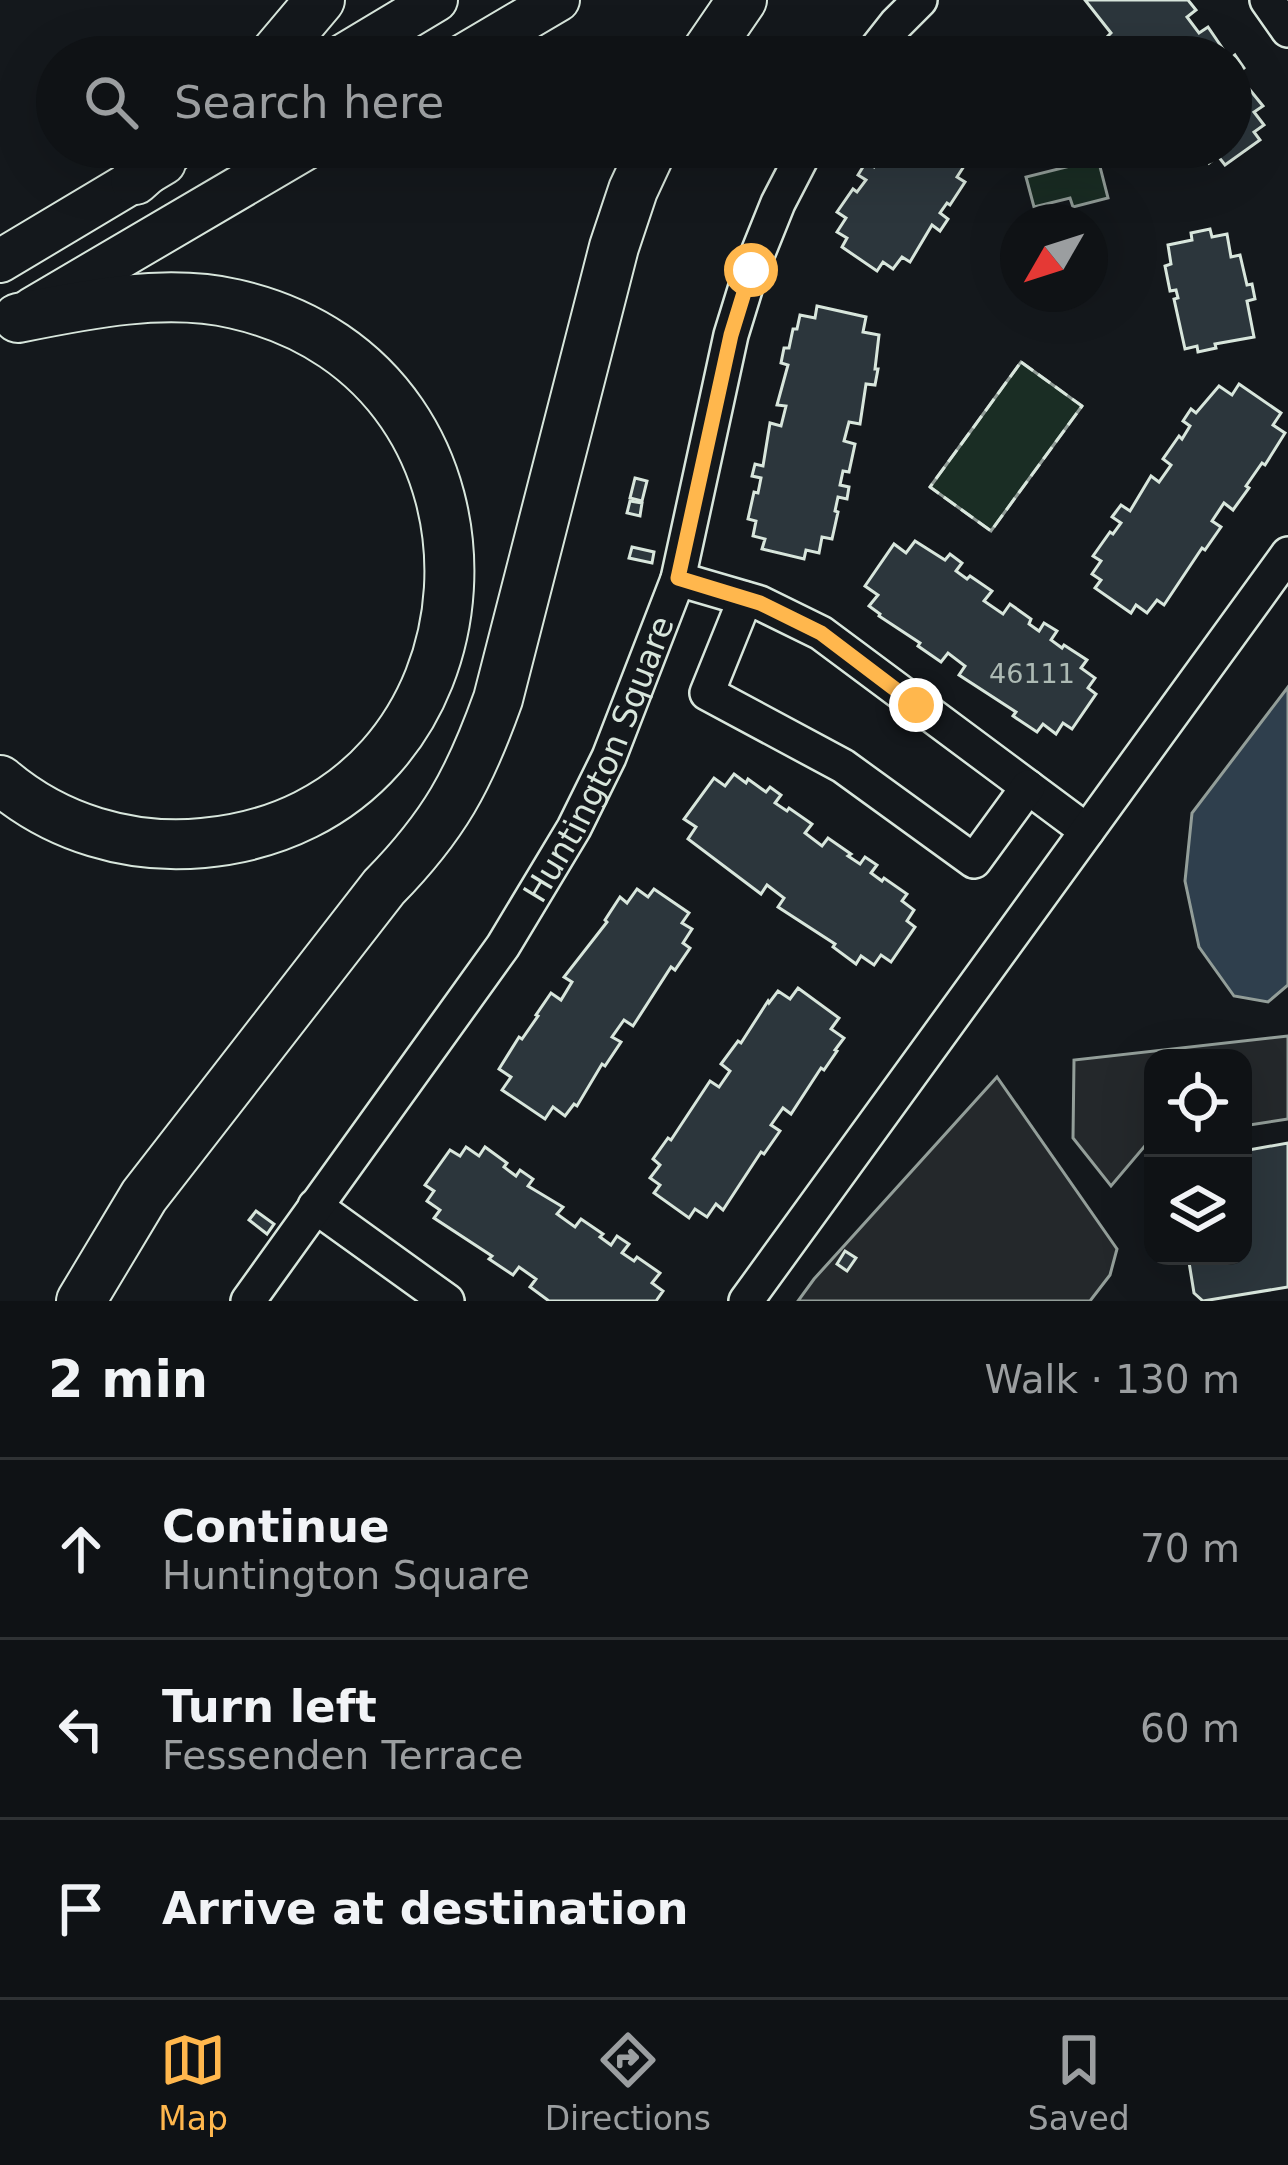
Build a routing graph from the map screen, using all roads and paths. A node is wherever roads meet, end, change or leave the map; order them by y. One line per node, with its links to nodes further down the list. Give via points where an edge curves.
1 (320, 0): 8 (highway)
2 (436, 0): 9 (main road)
3 (558, 0): 10 (main road)
4 (742, 0): 11 (highway)
5 (920, 0): 12 (street)
6 (1267, 0): 7 (street)
7 (1288, 30)
8 (290, 36)
9 (376, 36)
10 (497, 36)
11 (717, 36)
12 (887, 36)
13 (148, 168): 18 (highway)
14 (155, 168): 18 (main road)
15 (272, 168): 20 (main road)
16 (643, 168): 28 (highway, via 614,248 477,759 427,840 144,1196)
17 (796, 168): 22 (street, Huntington Square, via 731,335)
18 (135, 180): 19 (main road)
19 (0, 261)
20 (9, 323): 24 (highway, via 95,304 200,298 262,311 320,338 392,400 425,454 445,514 452,577 433,670 404,726 362,774 281,825 220,842 125,840 65,821)
21 (1288, 554): 26 (street)
22 (678, 578): 23 (street); 27 (street, Huntington Square, via 609,757 564,845 503,946)
23 (745, 599): 25 (street, via 821,633); 25 (street, via 706,694 843,766 974,861)
24 (0, 780)
25 (1028, 787): 26 (street)
26 (1087, 831): 31 (street)
27 (316, 1206): 29 (street, Huntington Square); 30 (street)
28 (81, 1301)
29 (248, 1301)
30 (446, 1301)
31 (746, 1301)

